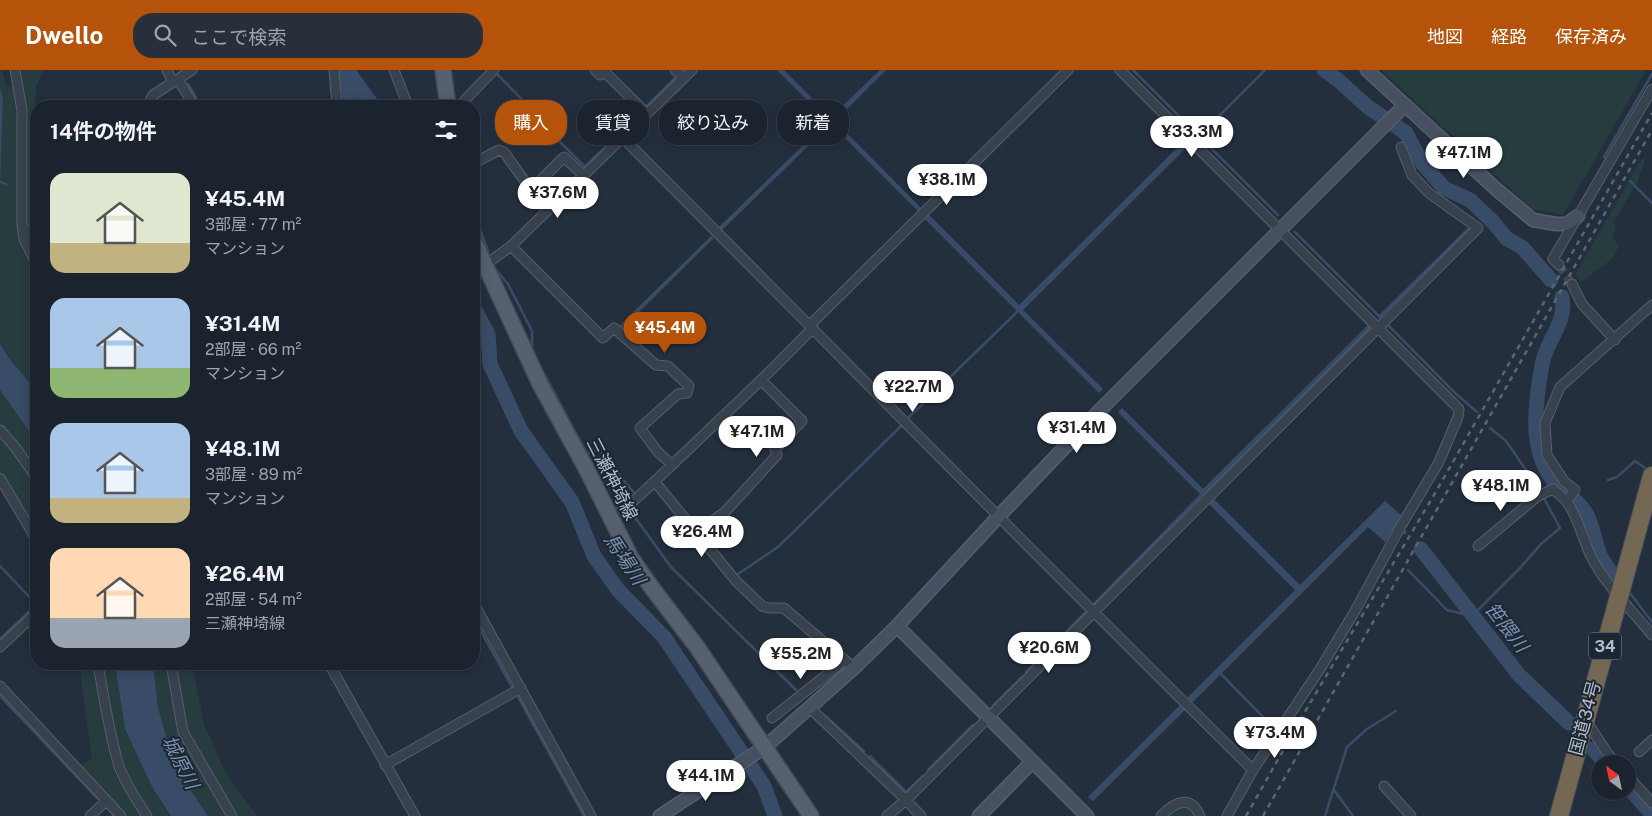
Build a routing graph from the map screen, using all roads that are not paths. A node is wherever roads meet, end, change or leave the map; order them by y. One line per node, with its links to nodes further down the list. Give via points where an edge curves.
1 (15, 70): 32 (street, via 22,110)
2 (166, 70): 15 (street)
3 (192, 70): 15 (street)
4 (334, 70): 19 (street)
5 (394, 70): 20 (street)
6 (443, 70): 21 (main road)
7 (494, 70): 22 (street)
8 (595, 70): 23 (street, via 600,75 604,71)
9 (675, 70): 14 (street)
10 (692, 70): 14 (street)
11 (1068, 70): 43 (street)
12 (1120, 70): 33 (street)
13 (1367, 70): 24 (street)
14 (684, 78): 25 (street)
15 (176, 80): 17 (street); 18 (street)
16 (1652, 89): 31 (street)
17 (150, 100)
18 (190, 100)
19 (336, 100)
20 (406, 100)
21 (447, 100)
22 (465, 100)
23 (633, 100)
24 (1401, 109): 31 (street, via 1534,220 1566,224); 33 (street, via 1378,127)
25 (649, 112)
26 (616, 145): 30 (street)
27 (630, 145): 43 (street)
28 (1400, 147): 42 (street, via 1412,175 1429,193 1478,228)
29 (480, 160): 30 (street, via 499,150 504,152 531,190 564,157)
30 (584, 176): 35 (street)
31 (1578, 216): 37 (street, via 1553,259)
32 (22, 224): 34 (street); 36 (street)
33 (1280, 230): 42 (street); 53 (street)
34 (30, 237)
35 (511, 246): 38 (street); 47 (street, via 603,338 614,328 656,365 668,366 689,386 687,393 678,394 640,428)
36 (30, 251)
37 (1559, 265)
38 (480, 268)
39 (480, 271): 54 (main road, 三瀬神埼線)
40 (1572, 284): 44 (street, via 1582,304)
41 (1652, 305): 44 (street)
42 (1382, 323): 59 (street); 81 (street, via 1459,409 1458,417 1439,462 1350,620)
43 (812, 327): 45 (street); 53 (street)
44 (1615, 340): 52 (street, via 1560,387 1545,423 1547,455 1575,490)
45 (761, 380): 47 (street); 56 (street, via 802,421 775,449 776,455 725,512)
46 (0, 430): 48 (street)
47 (672, 465): 51 (street)
48 (30, 468)
49 (1652, 476): 58 (highway, 国道34号 / 34)
50 (0, 478): 55 (street)
51 (654, 482): 54 (street); 56 (street)
52 (1567, 501): 57 (street, via 1553,488); 58 (street, via 1593,562)
53 (998, 517): 59 (street); 62 (street)
54 (611, 518): 76 (main road, 三瀬神埼線, via 631,558 696,647)
55 (30, 529)
56 (696, 532): 65 (street, via 736,581 762,606 784,608)
57 (1478, 546)
58 (1619, 597): 63 (street); 74 (highway, 国道34号 / 34)
59 (1093, 612): 73 (street); 81 (street)
60 (480, 615): 70 (street)
61 (30, 619): 64 (street)
62 (897, 626): 65 (street); 73 (street)
63 (1652, 635)
64 (0, 647)
65 (849, 664): 71 (street); 72 (street)
66 (99, 670): 89 (street, via 120,767)
67 (172, 670): 90 (street, via 183,732)
68 (333, 670): 80 (street)
69 (0, 686): 85 (street)
70 (521, 688): 80 (street); 92 (street)
71 (810, 708): 76 (street); 84 (street)
72 (772, 718)
73 (988, 718): 79 (street); 84 (street)
74 (1585, 719): 78 (street); 103 (highway, 国道34号 / 34)
75 (1652, 740): 77 (street)
76 (760, 750): 93 (street); 94 (main road, 三瀬神埼線)
77 (1639, 752)
78 (1609, 755)
79 (1032, 762): 97 (street); 98 (street)
80 (385, 765): 91 (street)
81 (1254, 770): 101 (street)
82 (1636, 785): 86 (street)
83 (1384, 786): 102 (street)
84 (906, 800): 95 (street); 96 (street)
85 (106, 801): 87 (street); 88 (street)
86 (1652, 803)
87 (90, 816)
88 (121, 816)
89 (147, 816)
90 (232, 816)
91 (414, 816)
92 (591, 816)
93 (660, 816)
94 (811, 816)
95 (887, 816)
96 (921, 816)
97 (979, 816)
98 (1087, 816)
99 (1161, 816): 100 (street, via 1170,806 1182,802 1191,804)
100 (1200, 816)
101 (1227, 816)
102 (1411, 816)
103 (1558, 816)

